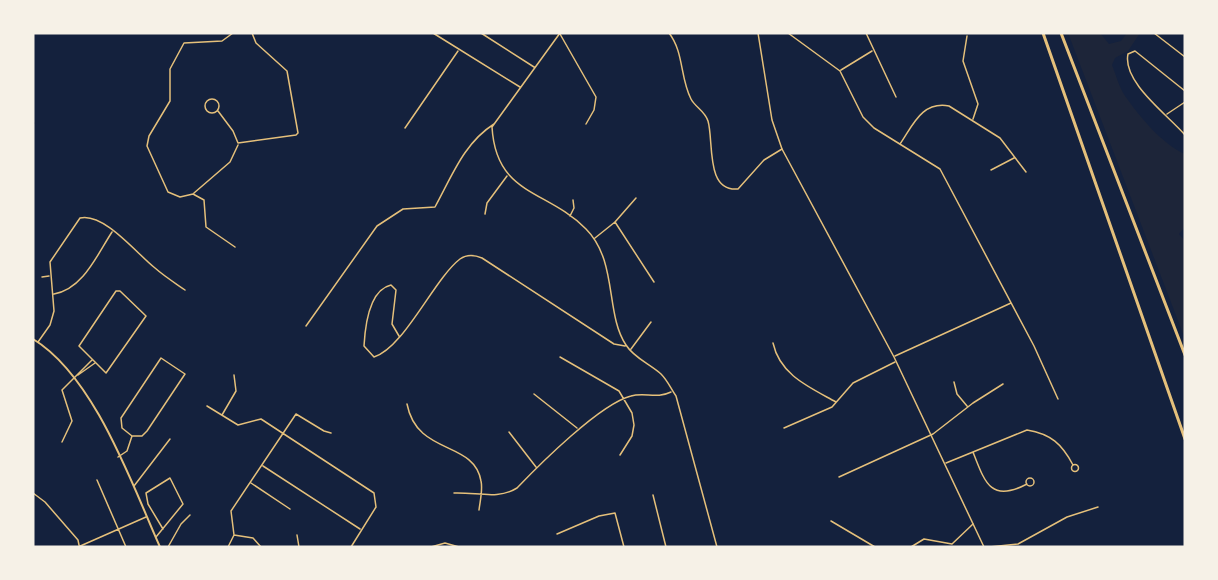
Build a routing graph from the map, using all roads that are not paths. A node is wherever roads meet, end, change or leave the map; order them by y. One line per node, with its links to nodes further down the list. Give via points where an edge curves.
1 (233, 33): 37 (street, via 222,41 184,43 170,69 170,101 147,142 168,192 180,197)
2 (252, 33): 30 (street, via 256,42 286,71 298,125 296,135)
3 (433, 33): 14 (street)
4 (481, 33): 17 (street)
5 (560, 33): 17 (street); 27 (street, via 596,97)
6 (669, 33): 32 (street, via 678,49 690,97 708,119 718,180 738,189 764,160)
7 (758, 33): 32 (street, via 772,120)
8 (788, 33): 18 (street)
9 (866, 33): 15 (street)
10 (1043, 33): 89 (highway)
11 (1061, 33): 60 (highway)
12 (1154, 33): 16 (street)
13 (967, 36): 25 (street, via 963,61 978,104)
14 (459, 50): 19 (street); 28 (street)
15 (874, 50): 18 (street); 21 (street)
16 (1185, 57)
17 (534, 68): 19 (street)
18 (840, 71): 31 (street, via 867,122)
19 (521, 88): 26 (street)
20 (1185, 91): 24 (street, via 1135,51 1129,52 1133,81)
21 (896, 97)
22 (1185, 102): 24 (street)
23 (218, 111): 23 (street, via 208,111 206,101 213,99 219,105); 30 (street)
24 (1167, 114): 29 (street)
25 (973, 120): 31 (street, via 949,106 932,106 920,113); 33 (street, via 1000,138)
26 (495, 124): 36 (street, via 493,147); 53 (street, via 478,134 435,207 404,209 377,226)
27 (586, 124)
28 (405, 128)
29 (1185, 135)
30 (238, 143): 37 (street, via 230,162)
31 (899, 144): 51 (street, via 940,169)
32 (782, 149): 62 (street)
33 (1015, 157): 34 (street); 35 (street)
34 (991, 171)
35 (1026, 172)
36 (507, 176): 40 (street, via 487,203); 41 (street)
37 (193, 194): 45 (street, via 206,204 206,227)
38 (636, 198): 42 (street)
39 (573, 200): 41 (street)
40 (485, 214)
41 (570, 216): 44 (street)
42 (615, 222): 44 (street); 48 (street)
43 (113, 231): 46 (street, via 91,218 80,218 53,255); 49 (street); 50 (street, via 78,283 70,290)
44 (594, 238): 58 (street, via 605,262)
45 (235, 247)
46 (50, 276): 47 (street); 50 (street)
47 (42, 277)
48 (654, 282)
49 (185, 290)
50 (53, 294): 56 (street, via 53,319)
51 (1011, 303): 62 (street); 75 (street)
52 (651, 322): 59 (street)
53 (306, 326)
54 (399, 336): 54 (street, via 374,357 364,346 366,316 388,285 396,290 392,324); 58 (street, via 454,265 473,256 482,258 614,344)
55 (33, 339): 56 (main road)
56 (38, 342): 69 (main road)
57 (773, 343): 76 (street, via 776,358 791,376)
58 (626, 346): 59 (street)
59 (631, 350): 72 (street, via 664,376)
60 (1185, 355)
61 (560, 357): 74 (street, via 611,384)
62 (894, 357): 64 (street)
63 (92, 360): 65 (street); 65 (street, via 79,346 119,291 146,318 108,373); 66 (street)
64 (897, 361): 76 (street, via 853,383); 86 (street)
65 (95, 363): 67 (street)
66 (83, 368): 67 (street); 69 (street)
67 (86, 370): 69 (street)
68 (234, 375): 80 (street, via 236,391)
69 (76, 376): 90 (street, via 62,390 72,421); 93 (main road)
70 (954, 382): 79 (street, via 957,394)
71 (1003, 384): 79 (street)
72 (672, 391): 74 (street); 133 (street)
73 (534, 394): 82 (street)
74 (624, 399): 82 (street); 92 (street, via 634,425)
75 (1058, 399)
76 (837, 402): 81 (street)
77 (407, 404): 105 (street, via 422,435 471,463 481,478)
78 (207, 406): 80 (street)
79 (968, 407): 86 (street)
80 (222, 416): 84 (street, via 238,425 261,418)
81 (784, 428)
82 (578, 429): 97 (street)
83 (509, 432): 97 (street)
84 (283, 433): 85 (street, via 296,414); 96 (street); 114 (street, via 374,493 376,507)
85 (331, 433)
86 (933, 434): 94 (street); 98 (street)
87 (132, 436): 87 (street, via 122,428 121,418 161,358 186,374 147,432); 93 (street, via 127,451)
88 (170, 439): 102 (street)
89 (1185, 439)
90 (62, 442)
91 (973, 451): 94 (street); 95 (street, via 1028,430 1061,444); 101 (street, via 993,489 1007,492)
92 (620, 455)
93 (118, 457): 102 (main road)
94 (946, 463): 113 (street)
95 (1073, 465)
96 (262, 466): 100 (street); 114 (street)
97 (537, 467): 105 (street, via 508,494)
98 (839, 477)
99 (97, 480): 115 (street)
100 (250, 482): 108 (street); 118 (street, via 230,514)
101 (1027, 484)
102 (133, 486): 111 (main road)
103 (33, 493): 121 (street, via 78,540)
104 (454, 493): 105 (street)
105 (481, 494): 109 (street)
106 (653, 495): 132 (street)
107 (1098, 507): 137 (street, via 1067,517 1018,544)
108 (290, 509)
109 (479, 510)
110 (190, 515): 124 (street)
111 (147, 517): 115 (street); 120 (main road)
112 (831, 521): 134 (street)
113 (973, 524): 135 (street, via 952,544 924,539); 136 (street)
114 (360, 529): 128 (street)
115 (118, 530): 121 (street); 122 (street)
116 (163, 530): 116 (street, via 183,504 170,478 146,493); 120 (street)
117 (557, 534): 131 (street, via 615,513)
118 (234, 535): 125 (street); 126 (street, via 253,538)
119 (297, 535): 127 (street)
120 (156, 537): 123 (main road)
121 (78, 547)
122 (126, 547)
123 (160, 547)
124 (168, 547)
125 (228, 547)
126 (261, 547)
127 (299, 547)
128 (351, 547)
129 (432, 547): 130 (street, via 445,543)
130 (459, 547)
131 (624, 547)
132 (666, 547)
133 (717, 547)
134 (875, 547)
135 (911, 547)
136 (984, 547)
137 (989, 547)

